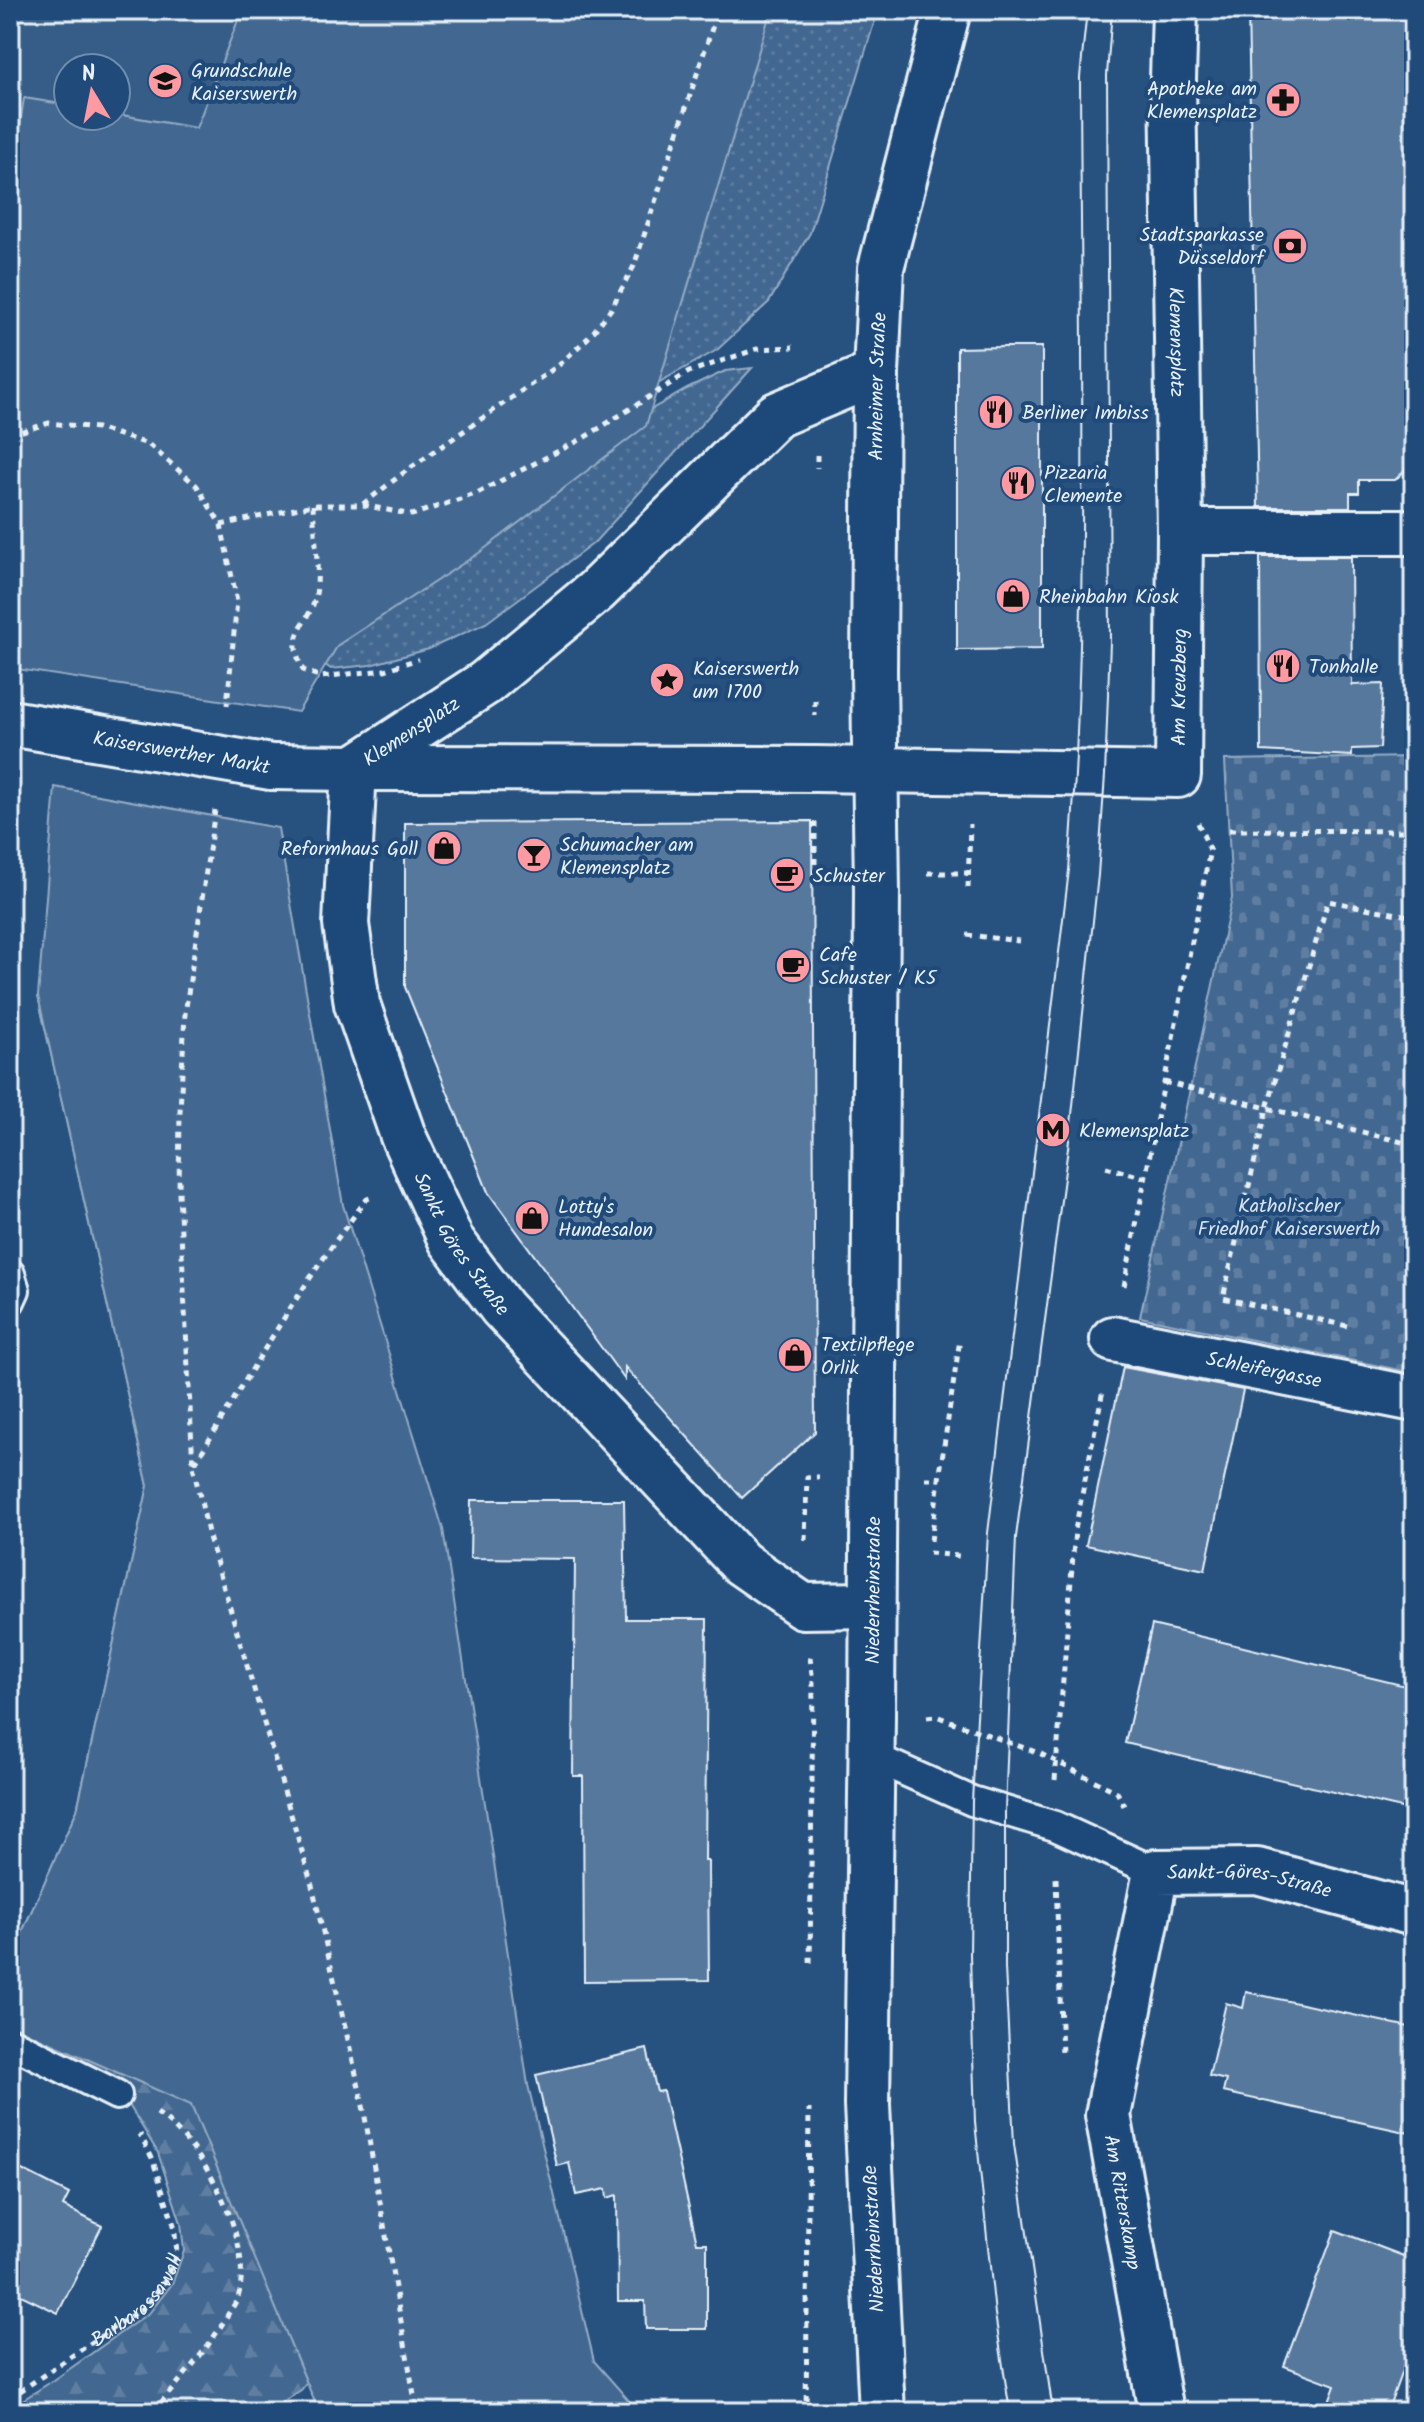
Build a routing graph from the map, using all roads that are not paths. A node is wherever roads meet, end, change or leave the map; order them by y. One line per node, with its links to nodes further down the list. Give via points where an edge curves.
1 (948, 10): 3 (street, Arnheimer Straße, via 881,268)
2 (1175, 10): 4 (street, Klemensplatz)
3 (876, 373): 7 (street, Klemensplatz, via 776,415 574,609 485,683); 8 (street, Arnheimer Straße)
4 (1180, 532): 5 (street); 8 (street, Am Kreuzberg, via 1178,775)
5 (1414, 532)
6 (10, 723): 7 (street, Kaiserswerther Markt, bridge, via 271,767)
7 (354, 768): 8 (street, Klemensplatz); 13 (street, Sankt Göres Straße, via 346,924 357,1004 403,1136 451,1240 502,1308 741,1563 803,1606)
8 (876, 770): 13 (street, Niederrheinstraße)
9 (10, 1274): 10 (lane, via 15,1290)
10 (10, 1301)
11 (1113, 1339): 12 (street, Schleifergasse)
12 (1414, 1399)
13 (871, 1605): 14 (street, Niederrheinstraße)
14 (872, 1737): 15 (lane, via 972,1801 1055,1826); 20 (street, Niederrheinstraße, via 867,2105)
15 (1156, 1872): 16 (street, Sankt-Göres-Straße, via 1257,1871); 17 (street, Sankt-Göres-Straße)
16 (1414, 1913)
17 (1140, 1946): 21 (street, Am Ritterskamp, via 1108,2115)
18 (10, 2042): 19 (lane)
19 (117, 2095)
20 (882, 2412)
21 (1161, 2412)

